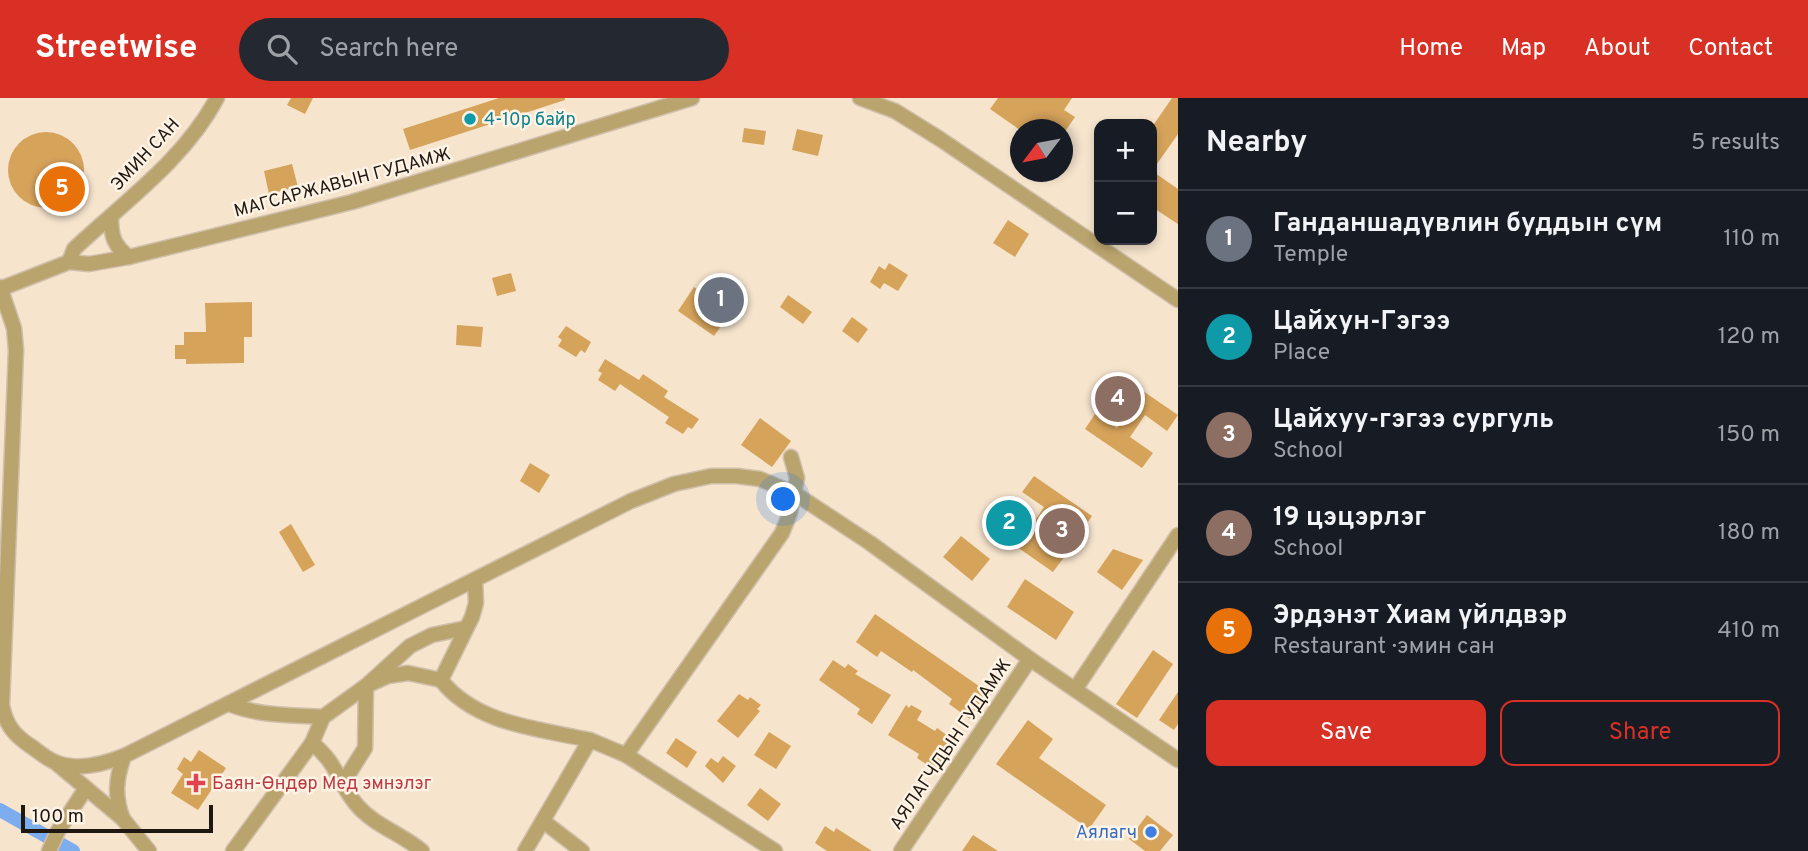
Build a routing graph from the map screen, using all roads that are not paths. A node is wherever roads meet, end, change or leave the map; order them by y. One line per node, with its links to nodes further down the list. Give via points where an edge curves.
1 (217, 98): 4 (street, ЭМИН САН, via 176,155)
2 (692, 98): 5 (street, МАГСАРЖАВЫН ГУДАМЖ, via 352,202)
3 (860, 98): 8 (street, via 918,125)
4 (111, 218): 5 (street, via 115,243); 6 (street, ЭМИН САН, via 74,249)
5 (129, 257): 6 (street, МАГСАРЖАВЫН ГУДАМЖ, via 89,264)
6 (69, 262): 7 (street, МАГСАРЖАВЫН ГУДАМЖ)
7 (0, 288): 20 (street, via 14,328 16,350 2,705)
8 (1178, 300)
9 (791, 457): 10 (street, via 797,478)
10 (794, 493): 12 (street, via 760,479 737,476 674,484); 14 (street); 23 (street, via 774,547)
11 (1178, 535): 17 (street)
12 (475, 580): 13 (street, via 476,603); 18 (street)
13 (466, 628): 15 (street); 16 (street, via 432,635 410,646)
14 (1030, 659): 17 (street); 38 (street, АЯЛАГЧДЫН ГУДАМЖ)
15 (441, 680): 16 (street, via 408,673); 21 (street, via 451,693 491,716)
16 (366, 686): 19 (street); 27 (street, via 365,748)
17 (1076, 688): 25 (street)
18 (229, 704): 19 (street, via 261,713); 24 (street)
19 (323, 716): 22 (street)
20 (7, 734): 26 (street)
21 (590, 740): 23 (street); 30 (street)
22 (312, 743): 27 (street, via 326,754); 33 (street)
23 (625, 755): 37 (street)
24 (124, 757): 26 (street, via 87,766); 29 (street, via 116,794)
25 (1178, 760)
26 (55, 762): 28 (street)
27 (343, 783): 34 (street, via 368,817)
28 (86, 788): 29 (street); 31 (street)
29 (122, 819): 32 (street)
30 (543, 821): 35 (street); 36 (street)
31 (49, 851)
32 (149, 851)
33 (233, 851)
34 (422, 851)
35 (525, 851)
36 (582, 851)
37 (775, 851)
38 (901, 851)

